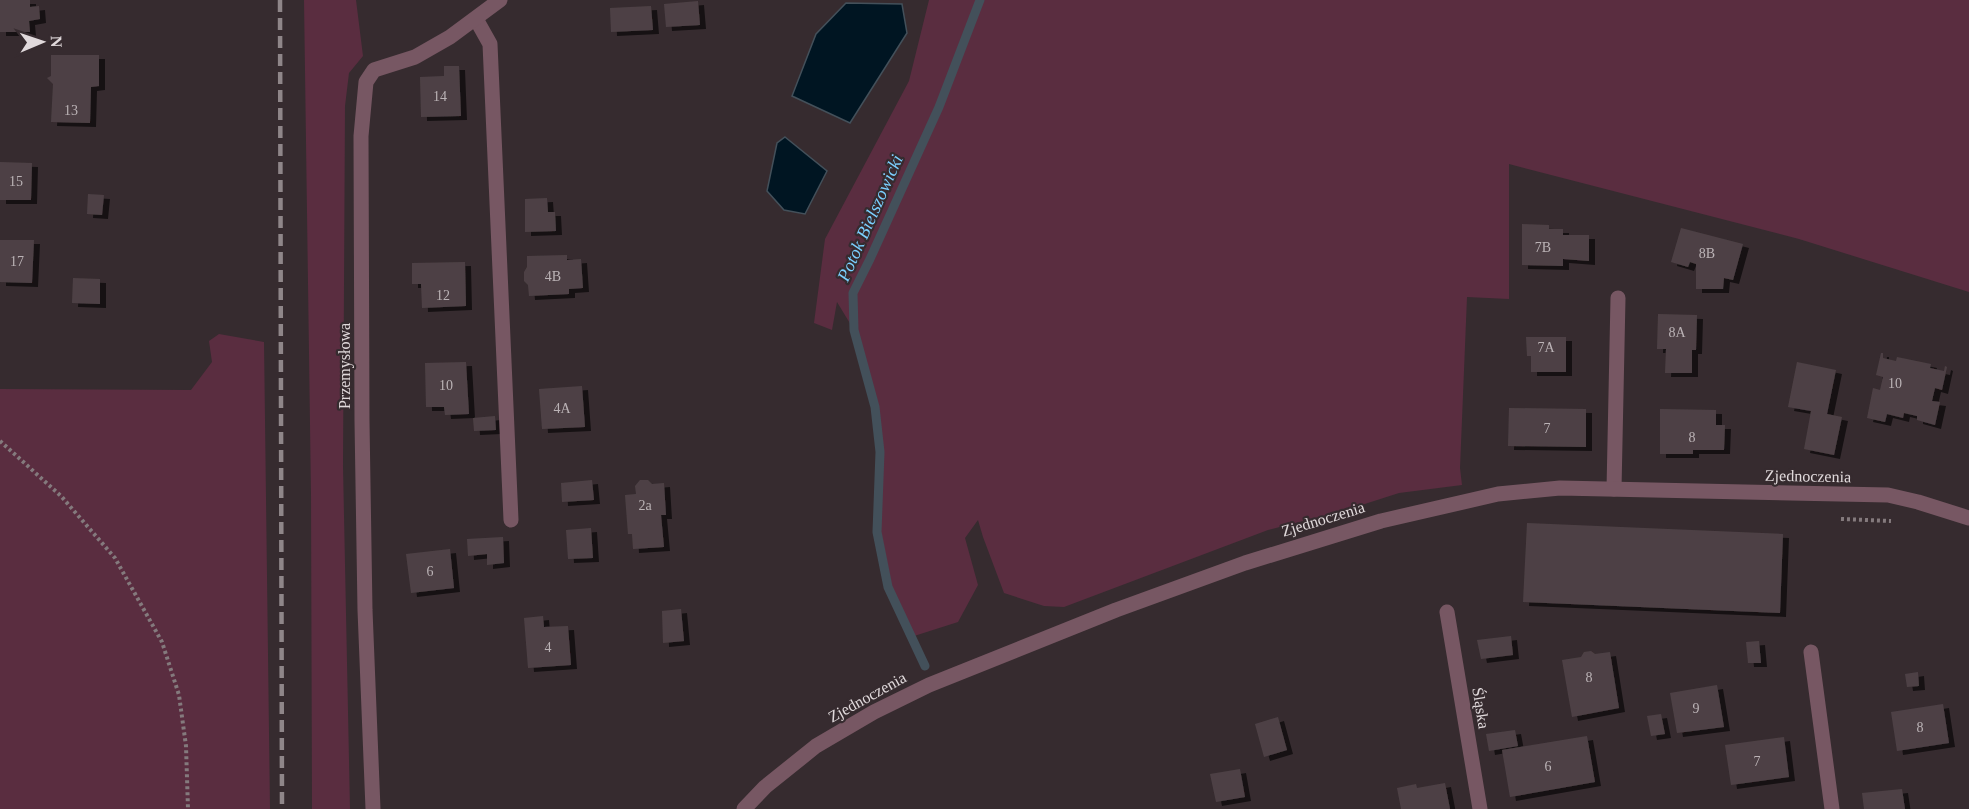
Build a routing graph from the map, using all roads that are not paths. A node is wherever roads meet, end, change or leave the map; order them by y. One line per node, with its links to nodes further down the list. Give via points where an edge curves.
1 (500, 0): 2 (street, Przemysłowa)
2 (476, 19): 6 (street, via 490,44); 9 (street, Przemysłowa, via 415,57 374,70 366,82 361,136 362,421)
3 (1618, 298): 4 (street)
4 (1614, 489): 5 (street, Zjednoczenia, via 1888,495); 10 (street, Zjednoczenia, via 1560,488 1497,494 1312,540 1245,562 940,680 874,712 816,747)
5 (1969, 518)
6 (511, 520)
7 (1447, 612): 11 (street, Śląska)
8 (1810, 652): 12 (street)
9 (373, 809)
10 (744, 809)
11 (1480, 809)
12 (1832, 809)

